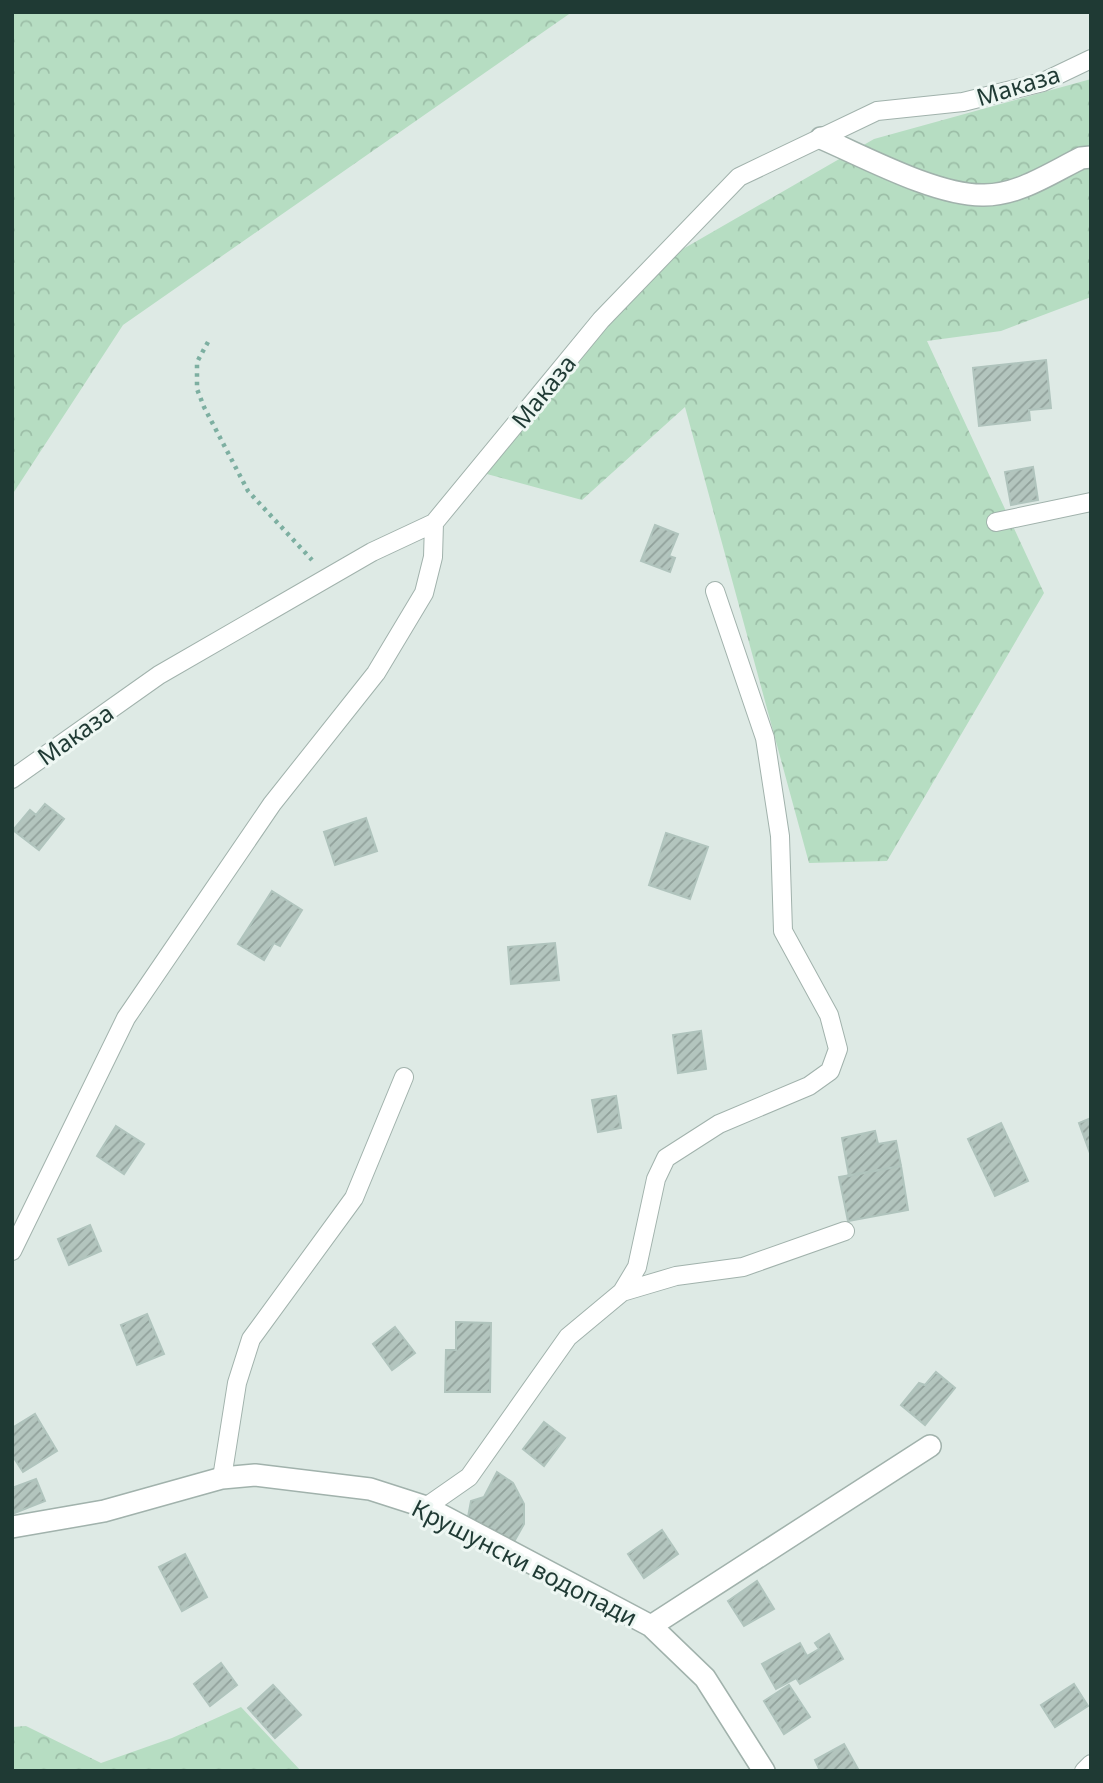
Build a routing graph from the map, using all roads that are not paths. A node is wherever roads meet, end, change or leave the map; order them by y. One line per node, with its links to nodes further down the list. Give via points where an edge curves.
1 (1091, 59): 2 (lane, Маказа, via 1043,82 963,102 877,111)
2 (821, 138): 3 (street, via 929,184 982,195 1029,185); 6 (lane, Маказа, via 739,177 601,320)
3 (1091, 156)
4 (1091, 502): 5 (lane)
5 (996, 522)
6 (434, 523): 8 (lane, Маказа, via 372,552 159,675); 11 (lane, via 433,557 424,593 376,673 272,804 126,1018)
7 (715, 591): 12 (lane, via 768,750 780,836 783,931 829,1015 838,1049 830,1071 809,1086 719,1124 666,1158 656,1179 637,1267)
8 (12, 779)
9 (404, 1077): 14 (lane, via 354,1198 251,1339 237,1383)
10 (845, 1231): 12 (lane, via 743,1267 676,1276)
11 (12, 1251)
12 (622, 1292): 15 (lane, via 568,1337 470,1477)
13 (930, 1446): 17 (street)
14 (222, 1478): 15 (street, Крушунски водопади, via 255,1475 370,1489); 16 (street, Крушунски водопади, via 104,1511)
15 (426, 1507): 17 (street, Крушунски водопади)
16 (12, 1527)
17 (651, 1626): 19 (street, Крушунски водопади, via 705,1678)
18 (1091, 1764): 20 (lane)
19 (764, 1771)
20 (1084, 1771)

